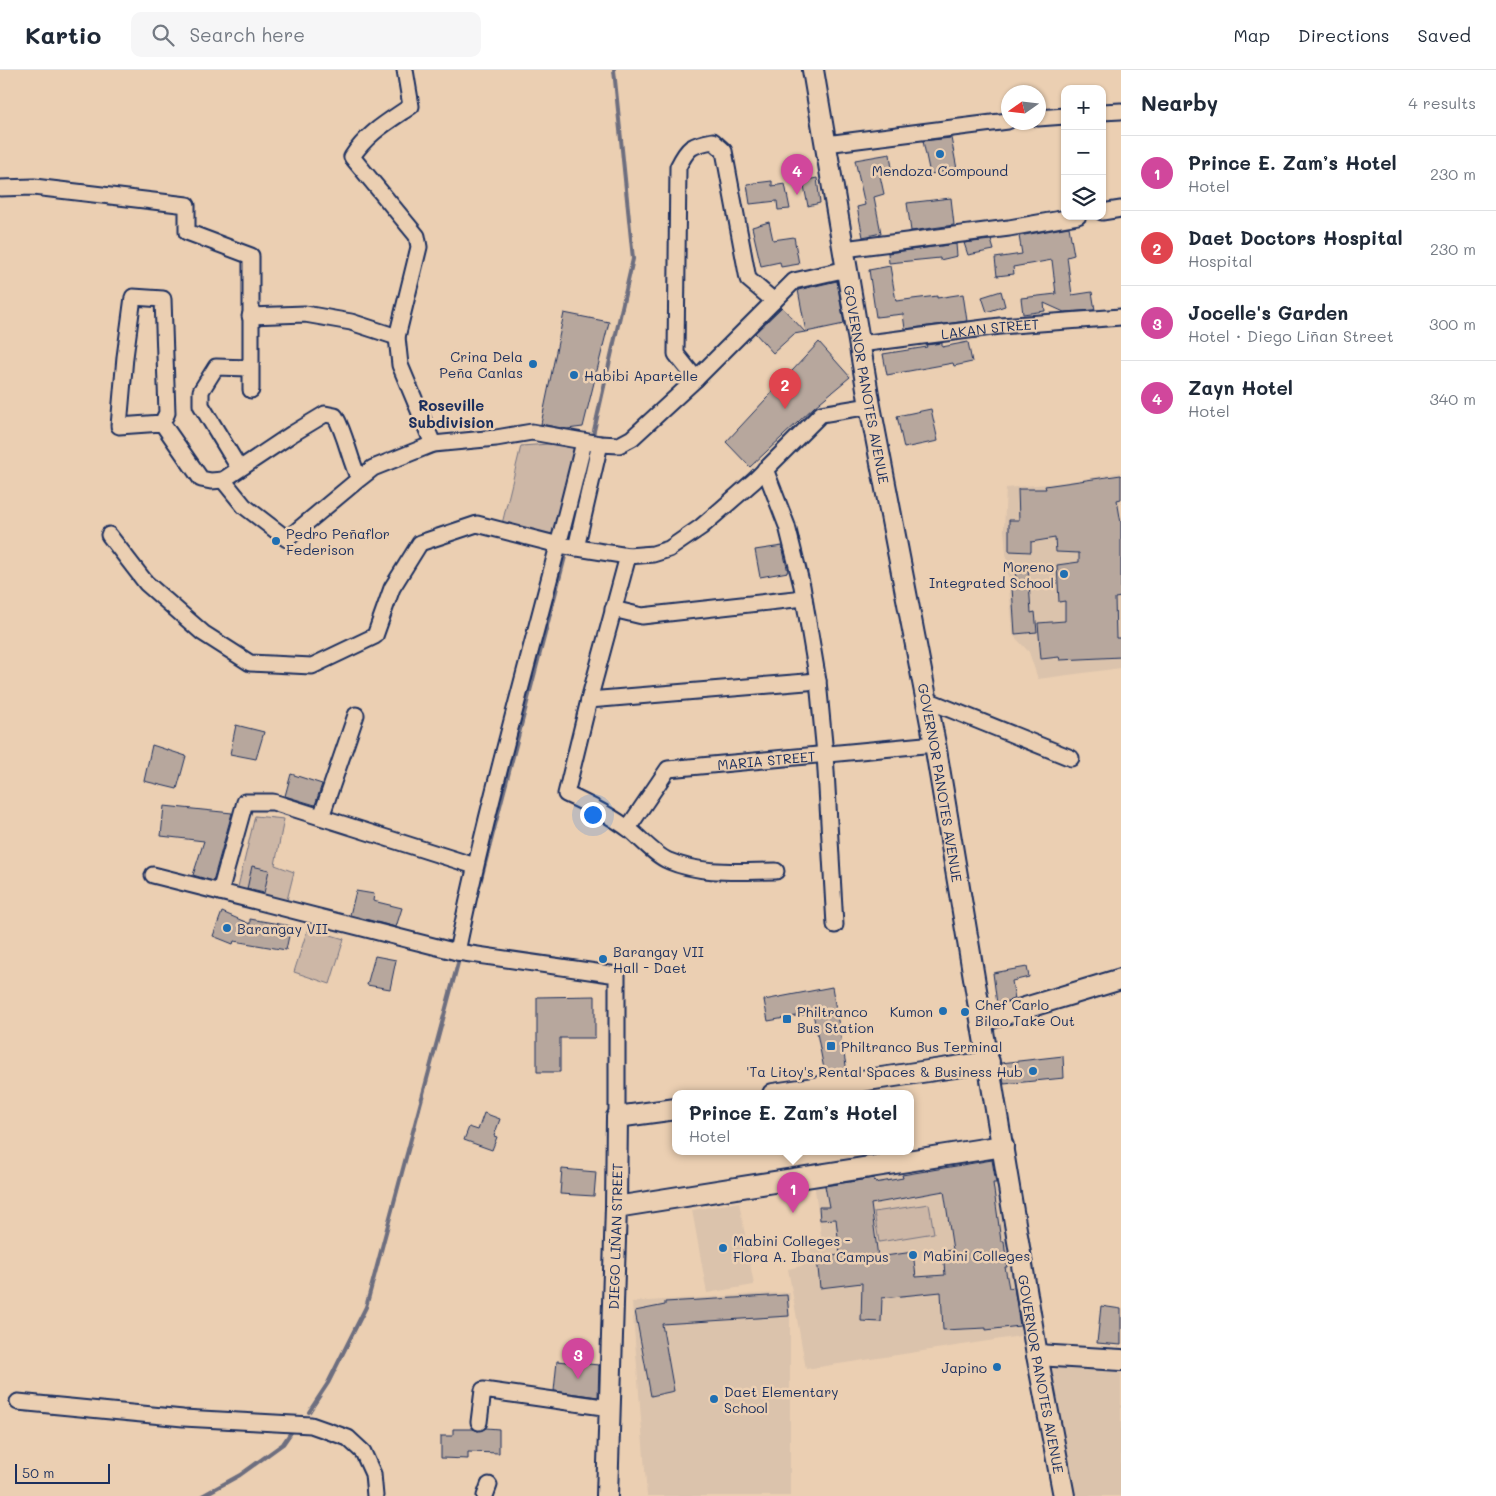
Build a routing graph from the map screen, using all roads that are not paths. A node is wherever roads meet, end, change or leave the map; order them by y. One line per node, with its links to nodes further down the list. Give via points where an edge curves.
1 (405, 70): 18 (street, via 411,106 376,130 352,156 417,236 419,247)
2 (813, 70): 8 (main road, GOVERNOR PANOTES AVENUE)
3 (1121, 111): 4 (street)
4 (1106, 112)
5 (1061, 116): 6 (street)
6 (1046, 117)
7 (1001, 122): 8 (street)
8 (826, 144): 13 (main road, GOVERNOR PANOTES AVENUE)
9 (0, 188): 16 (street, via 34,187 187,205 187,232 251,256)
10 (1121, 209): 11 (street)
11 (1106, 211)
12 (1061, 219): 13 (street)
13 (844, 249): 14 (main road, GOVERNOR PANOTES AVENUE)
14 (847, 269): 15 (street, via 794,281); 19 (main road, GOVERNOR PANOTES AVENUE)
15 (774, 301): 21 (street); 21 (street, via 748,278 724,151 713,142 696,144 685,153 678,167 676,354)
16 (250, 316): 18 (street, via 305,314 351,322); 20 (street)
17 (1121, 317): 19 (street, LAKAN STREET, via 1000,326)
18 (397, 337): 26 (street, via 400,365)
19 (860, 344): 23 (main road, GOVERNOR PANOTES AVENUE)
20 (250, 368): 22 (street); 28 (street, via 216,368 201,391 201,405)
21 (696, 379): 27 (street, via 632,438 619,445)
22 (251, 390)
23 (870, 406): 29 (street, via 821,414); 40 (main road, GOVERNOR PANOTES AVENUE)
24 (162, 423): 24 (street, via 119,426 133,297 163,299 167,413); 31 (street, via 201,479)
25 (584, 442): 26 (street, via 532,432); 27 (street); 33 (street)
26 (432, 444): 30 (street, via 373,468)
27 (600, 444): 34 (street)
28 (239, 468): 30 (street, via 325,414 334,416 342,427 351,463); 31 (street)
29 (766, 469): 35 (street, via 684,540 653,554); 36 (street, via 787,526)
30 (359, 479): 31 (street, via 288,539 244,506)
31 (223, 480)
32 (109, 536): 33 (street, via 146,583 203,633 250,664 312,666 374,636 392,588 420,543 477,524)
33 (559, 545): 34 (street); 47 (street)
34 (576, 548): 35 (street)
35 (628, 556): 37 (street)
36 (804, 598): 37 (street, via 642,616); 38 (street)
37 (613, 609): 39 (street)
38 (818, 681): 39 (street); 43 (street)
39 (589, 700): 46 (street, via 566,794 594,806)
40 (927, 700): 42 (main road, GOVERNOR PANOTES AVENUE); 44 (street)
41 (356, 715): 45 (street)
42 (935, 744): 43 (street, MARIA STREET); 54 (main road, GOVERNOR PANOTES AVENUE)
43 (825, 754): 46 (street, MARIA STREET, via 668,769); 51 (street)
44 (1071, 758)
45 (321, 817): 47 (street); 50 (street, via 273,802 246,802)
46 (628, 828): 48 (street, via 667,860 685,866 713,871)
47 (475, 866): 52 (street)
48 (776, 872)
49 (153, 875): 50 (street)
50 (220, 892): 52 (street)
51 (835, 925)
52 (457, 952): 58 (street, DIEGO LIÑAN STREET, via 616,976)
53 (1121, 979): 54 (main road)
54 (982, 1021): 55 (main road, GOVERNOR PANOTES AVENUE)
55 (989, 1062): 56 (main road); 59 (main road, GOVERNOR PANOTES AVENUE)
56 (800, 1090)
57 (672, 1110): 58 (main road)
58 (617, 1117): 60 (main road, DIEGO LIÑAN STREET)
59 (1003, 1146): 60 (main road); 61 (main road, GOVERNOR PANOTES AVENUE)
60 (616, 1207): 64 (main road, DIEGO LIÑAN STREET)
61 (1037, 1355): 62 (main road); 68 (main road, GOVERNOR PANOTES AVENUE)
62 (1121, 1360)
63 (18, 1402): 66 (street, via 311,1426 348,1438 363,1452 373,1474)
64 (610, 1408): 65 (street, via 483,1390); 67 (main road, DIEGO LIÑAN STREET)
65 (479, 1422)
66 (375, 1496)
67 (607, 1496)
68 (1064, 1496)

